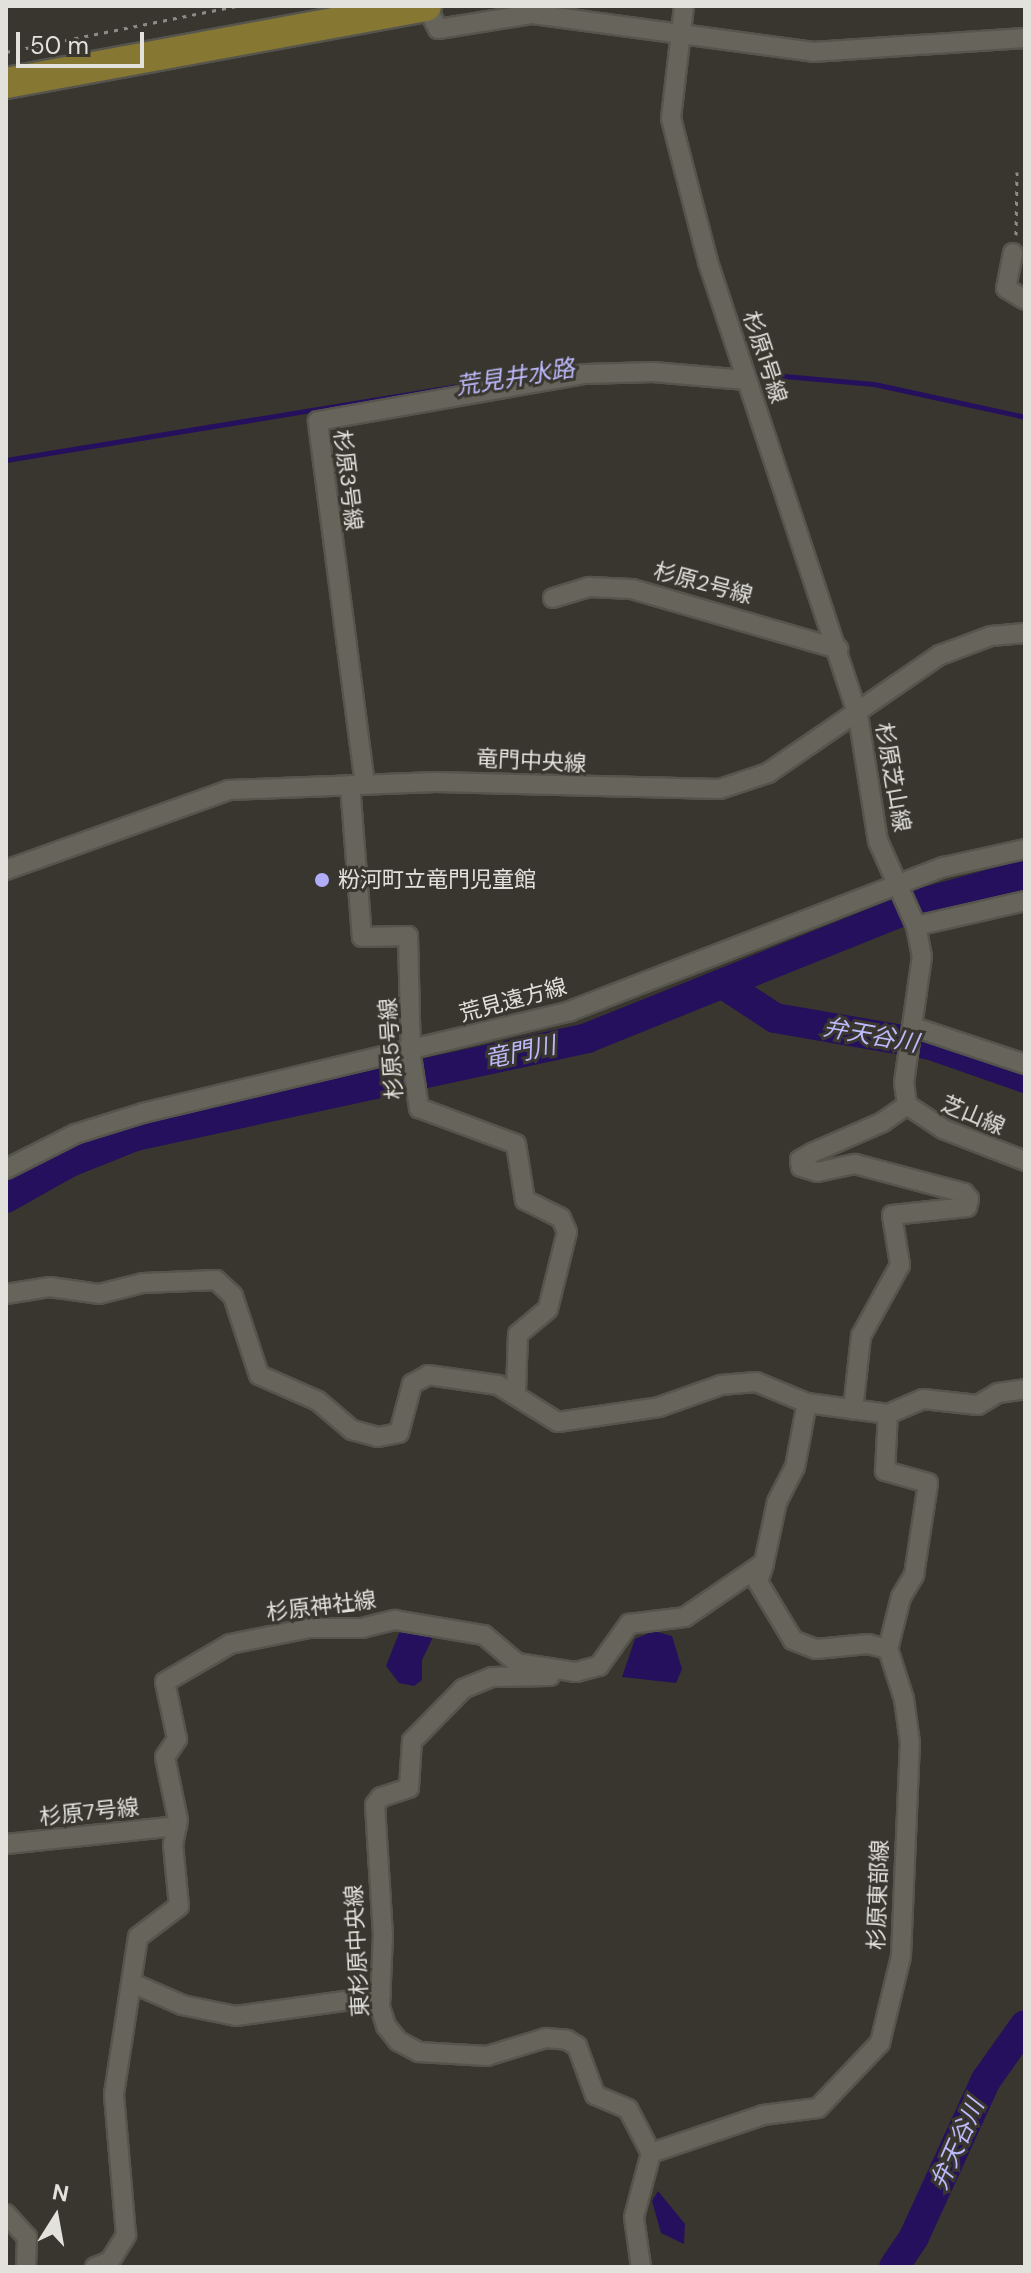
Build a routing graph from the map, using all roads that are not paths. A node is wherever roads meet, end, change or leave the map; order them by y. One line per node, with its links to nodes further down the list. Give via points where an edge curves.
1 (426, 6): 3 (street, via 438,29 533,14); 5 (main road)
2 (684, 6): 3 (street, 杉原1号線)
3 (682, 34): 4 (street, via 813,52); 8 (street, 杉原1号線, via 671,118)
4 (1025, 38)
5 (6, 83)
6 (1013, 253): 7 (street, via 1006,288)
7 (1025, 300)
8 (744, 374): 11 (street, 杉原1号線); 13 (street, 杉原3号線, via 585,374 318,421)
9 (553, 598): 11 (street, 杉原2号線, via 589,587 632,589)
10 (1025, 633): 12 (street, 竜門中央線, via 991,636 940,655)
11 (838, 649): 12 (street, 杉原1号線)
12 (858, 715): 13 (street, 竜門中央線, via 768,773 720,789 477,782); 16 (street, 杉原芝山線, via 878,841)
13 (358, 785): 15 (street, 竜門中央線, via 229,790 204,796); 20 (street, 杉原5号線, via 362,937 408,936)
14 (1025, 849): 16 (street, 荒見遠方線, via 944,867)
15 (6, 870)
16 (900, 890): 18 (street, 杉原芝山線); 20 (street, 荒見遠方線, via 570,1011)
17 (1025, 901): 18 (street)
18 (916, 925): 19 (street, 杉原芝山線, via 922,956)
19 (913, 1036): 21 (street); 22 (street, 杉原芝山線, via 904,1083)
20 (411, 1053): 24 (street, 荒見遠方線, via 143,1113 75,1134); 27 (street, 杉原5号線, via 419,1108 516,1144 525,1200 561,1218 567,1232 548,1309 518,1334)
21 (1025, 1064)
22 (907, 1105): 23 (street, 芝山線, via 943,1129); 29 (street, via 883,1122 800,1160 808,1172 855,1164 964,1193 969,1199 967,1207 892,1215 900,1265 861,1336)
23 (1025, 1161)
24 (6, 1169)
25 (6, 1294): 27 (street, via 50,1287 99,1294 143,1283 216,1280 233,1296 259,1375 318,1401 352,1430 378,1437 399,1433 418,1378 448,1377)
26 (1025, 1389): 30 (street, via 998,1393 978,1405 923,1399)
27 (516, 1392): 28 (street, via 558,1422 659,1407 721,1385 756,1382)
28 (807, 1403): 29 (street); 31 (street, via 795,1467 777,1502)
29 (853, 1410): 30 (street)
30 (888, 1414): 32 (street, via 885,1471 928,1483 914,1575 901,1597)
31 (764, 1563): 32 (street, via 758,1582 793,1640 816,1649 868,1644); 33 (street, via 685,1617 629,1624 599,1666)
32 (888, 1649): 38 (street, 杉原東部線, via 904,1699 910,1743 900,1905 904,1928 880,2043 818,2108 763,2115)
33 (576, 1672): 34 (street, 杉原神社線, via 517,1663 484,1635 395,1620 362,1628 309,1628 230,1644 168,1679 162,1689 177,1739 165,1757); 37 (street, 東杉原中央線, via 476,1681 412,1741 409,1788 381,1797 374,1813 383,1934)
34 (177, 1826): 35 (street, 杉原7号線); 36 (street, 杉原神社線, via 173,1845 179,1906 138,1937)
35 (6, 1844)
36 (132, 1983): 37 (street, via 182,2005 236,2016); 41 (street, 杉原神社線, via 114,2094 126,2235 110,2261)
37 (381, 1996): 38 (street, 東杉原中央線, via 386,2026 398,2041 419,2052 487,2056 546,2038 567,2040 577,2046 595,2095 628,2109)
38 (651, 2153): 42 (street, via 634,2217)
39 (6, 2214): 40 (street, via 27,2237)
40 (26, 2267)
41 (95, 2267)
42 (641, 2267)

